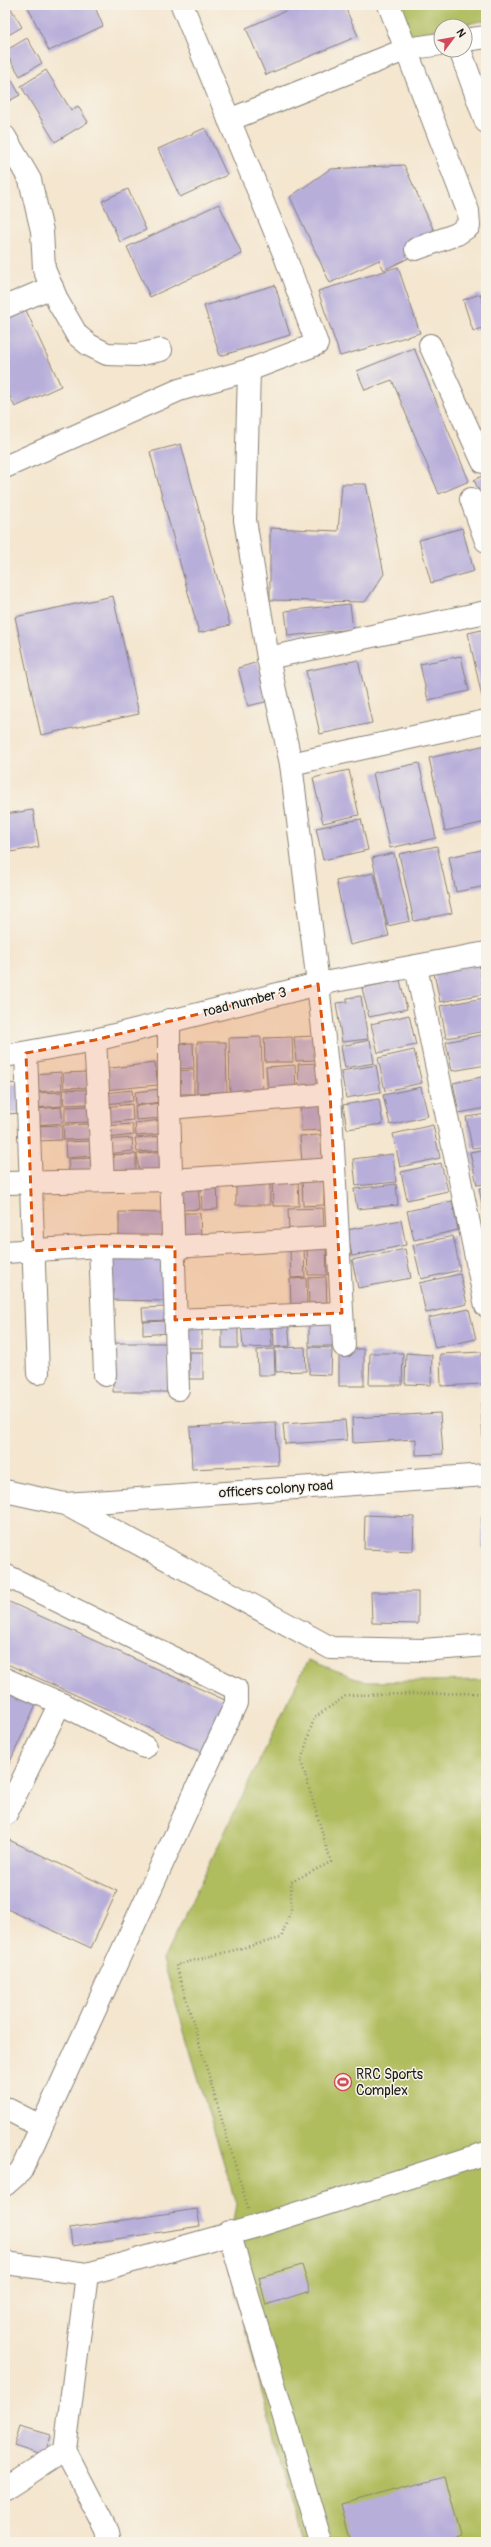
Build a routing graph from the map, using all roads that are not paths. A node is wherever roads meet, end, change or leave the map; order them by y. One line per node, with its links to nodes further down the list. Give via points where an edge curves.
1 (182, 5): 8 (street)
2 (389, 5): 6 (street)
3 (486, 37): 4 (street)
4 (473, 39)
5 (433, 45): 6 (street)
6 (407, 49): 8 (street); 11 (street, via 468,211 468,226 458,234)
7 (463, 58): 9 (street)
8 (230, 120): 16 (street, via 286,256 317,344)
9 (486, 122)
10 (5, 137): 12 (street, via 30,180 42,231 44,269)
11 (416, 249)
12 (52, 287): 13 (street); 15 (street, via 76,335 89,345 107,354 136,355)
13 (5, 307)
14 (430, 345): 17 (street, via 483,462)
15 (161, 350)
16 (249, 370): 18 (street, via 179,390); 22 (street, via 245,520)
17 (486, 461)
18 (5, 467)
19 (471, 499): 20 (street)
20 (486, 541)
21 (486, 612): 22 (street)
22 (268, 658): 24 (street)
23 (486, 721): 24 (street)
24 (291, 764): 27 (street)
25 (486, 953): 26 (street, road number 3)
26 (416, 967): 27 (street, road number 3); 44 (street)
27 (318, 984): 28 (street, road number 3); 32 (street)
28 (169, 1020): 29 (street, road number 3); 33 (street)
29 (95, 1040): 30 (street, road number 3); 35 (street)
30 (26, 1053): 31 (street, road number 3); 37 (street)
31 (5, 1056)
32 (330, 1094): 33 (street); 34 (street)
33 (169, 1108): 36 (street)
34 (334, 1169): 36 (street); 39 (street)
35 (103, 1180): 36 (street); 37 (street)
36 (173, 1180): 41 (street)
37 (31, 1182): 38 (street); 42 (street)
38 (5, 1183)
39 (337, 1237): 41 (street); 45 (street)
40 (100, 1246): 41 (street); 42 (street); 49 (street)
41 (175, 1247): 46 (street)
42 (33, 1251): 43 (street); 48 (street)
43 (5, 1252)
44 (486, 1306)
45 (342, 1313): 46 (street); 47 (street)
46 (175, 1320): 50 (street)
47 (344, 1346)
48 (38, 1373)
49 (105, 1375)
50 (178, 1389)
51 (486, 1475): 53 (street, officers colony road)
52 (5, 1491): 53 (street)
53 (65, 1504): 55 (street, via 331,1648 423,1650)
54 (5, 1576): 61 (street, via 236,1689 236,1703)
55 (486, 1645)
56 (5, 1678): 57 (street)
57 (60, 1703): 58 (street); 59 (street)
58 (145, 1747)
59 (6, 1814)
60 (5, 2108): 61 (street)
61 (40, 2126): 63 (street, via 21,2171)
62 (485, 2154): 64 (street, via 254,2227)
63 (5, 2185)
64 (230, 2232): 66 (street); 70 (street)
65 (5, 2263): 66 (street)
66 (87, 2274): 67 (street)
67 (65, 2450): 68 (street); 69 (street, via 107,2531)
68 (5, 2489)
69 (110, 2542)
70 (321, 2542)

